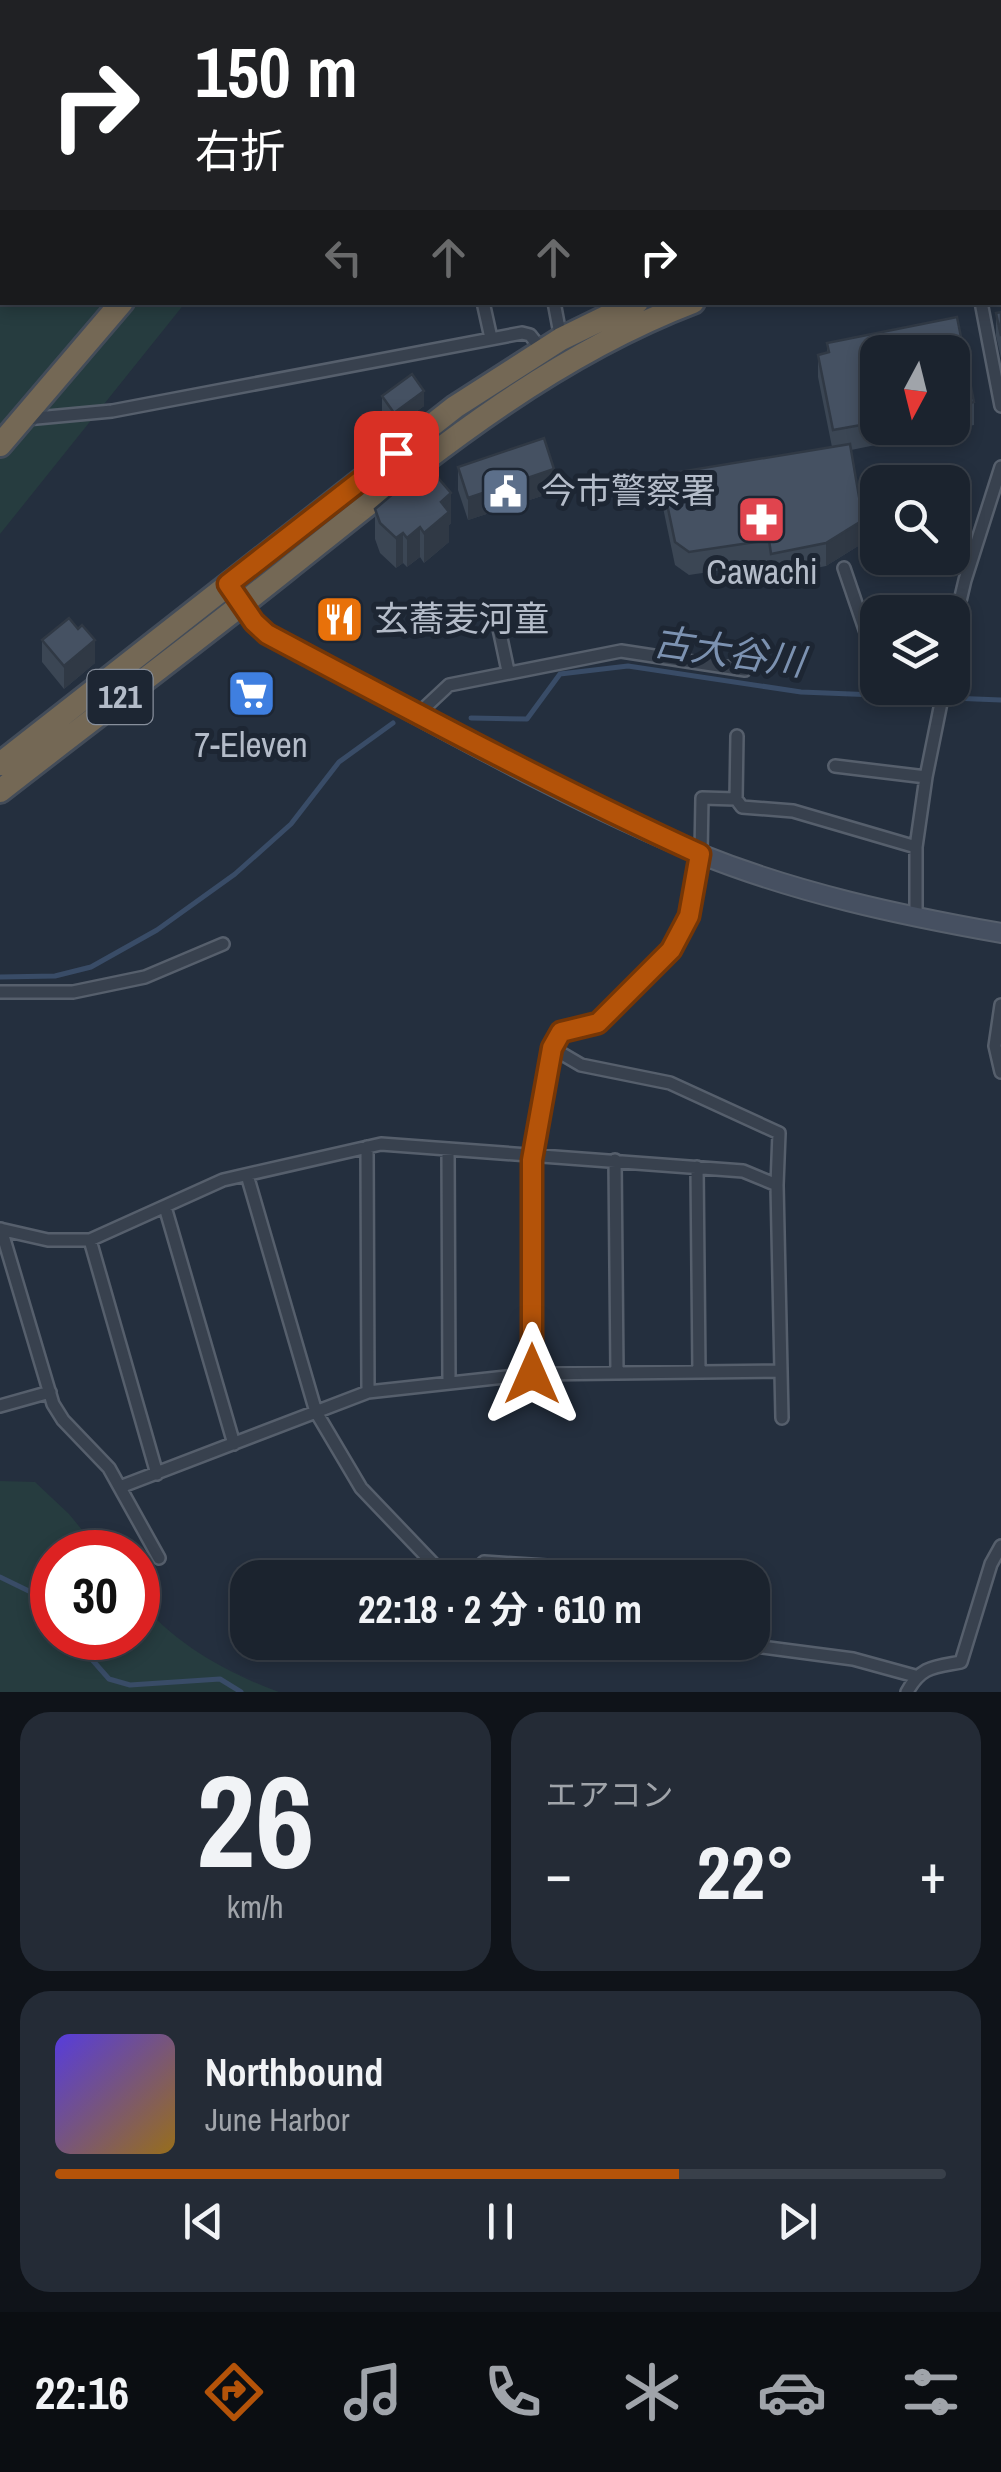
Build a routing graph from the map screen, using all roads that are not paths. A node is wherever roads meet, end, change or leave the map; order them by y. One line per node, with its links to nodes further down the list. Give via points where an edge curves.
1 (119, 305): 11 (highway)
2 (484, 305): 7 (street)
3 (554, 305): 8 (street)
4 (631, 305): 8 (highway, 121)
5 (686, 305): 9 (highway, 121)
6 (982, 305): 10 (street)
7 (491, 338): 8 (street, via 522,333); 11 (street, via 112,411)
8 (552, 345): 9 (highway, 121)
9 (491, 396): 15 (highway, 121); 17 (highway, 121, via 468,426)
10 (1001, 406)
11 (22, 420): 12 (highway)
12 (0, 445)
13 (1001, 467): 16 (street)
14 (844, 568): 18 (street)
15 (228, 584): 17 (main road); 25 (highway, 121)
16 (961, 595)
17 (242, 605): 23 (main road, via 267,634); 28 (highway, 121)
18 (860, 615)
19 (498, 624): 21 (street)
20 (744, 670): 21 (street, via 621,650)
21 (508, 672): 23 (street, via 450,685)
22 (942, 705): 27 (street)
23 (418, 714): 31 (main road)
24 (737, 736): 29 (street)
25 (0, 764)
26 (835, 766): 27 (street)
27 (926, 777): 30 (street)
28 (0, 791)
29 (736, 800): 30 (street, via 742,807 793,810); 31 (street, via 702,798)
30 (916, 847): 32 (street)
31 (700, 854): 32 (main road); 37 (street, via 689,916 671,950 598,1023 561,1032)
32 (916, 918): 33 (main road)
33 (1001, 933)
34 (223, 944): 35 (street, via 127,981 73,992)
35 (0, 992)
36 (1001, 1004): 38 (street, via 994,1046)
37 (552, 1048): 41 (street); 45 (street, via 581,1064 670,1083 780,1133)
38 (1001, 1072)
39 (367, 1147): 40 (street); 44 (street); 55 (street)
40 (448, 1150): 41 (street); 53 (street)
41 (533, 1156): 42 (street); 52 (street)
42 (616, 1160): 43 (street); 51 (street)
43 (697, 1167): 45 (street, via 743,1171); 50 (street)
44 (247, 1175): 46 (street); 57 (street)
45 (777, 1185): 49 (street)
46 (165, 1207): 48 (street); 59 (street)
47 (0, 1228): 48 (street, via 48,1240); 54 (street)
48 (90, 1240): 60 (street)
49 (781, 1371): 50 (street); 58 (street)
50 (699, 1372): 51 (street)
51 (617, 1373): 52 (street)
52 (532, 1374): 53 (street)
53 (449, 1383): 55 (street)
54 (50, 1392): 56 (street); 61 (street, via 63,1420 110,1468)
55 (368, 1392): 57 (street)
56 (0, 1406)
57 (316, 1412): 59 (street); 64 (street, via 362,1488)
58 (782, 1418)
59 (234, 1444): 60 (street)
60 (156, 1474): 61 (street)
61 (120, 1488): 62 (street)
62 (143, 1530)
63 (1001, 1546): 66 (street, via 961,1662)
64 (430, 1560)
65 (770, 1651): 66 (street, via 854,1659)
66 (915, 1676): 67 (street)
67 (906, 1692)

